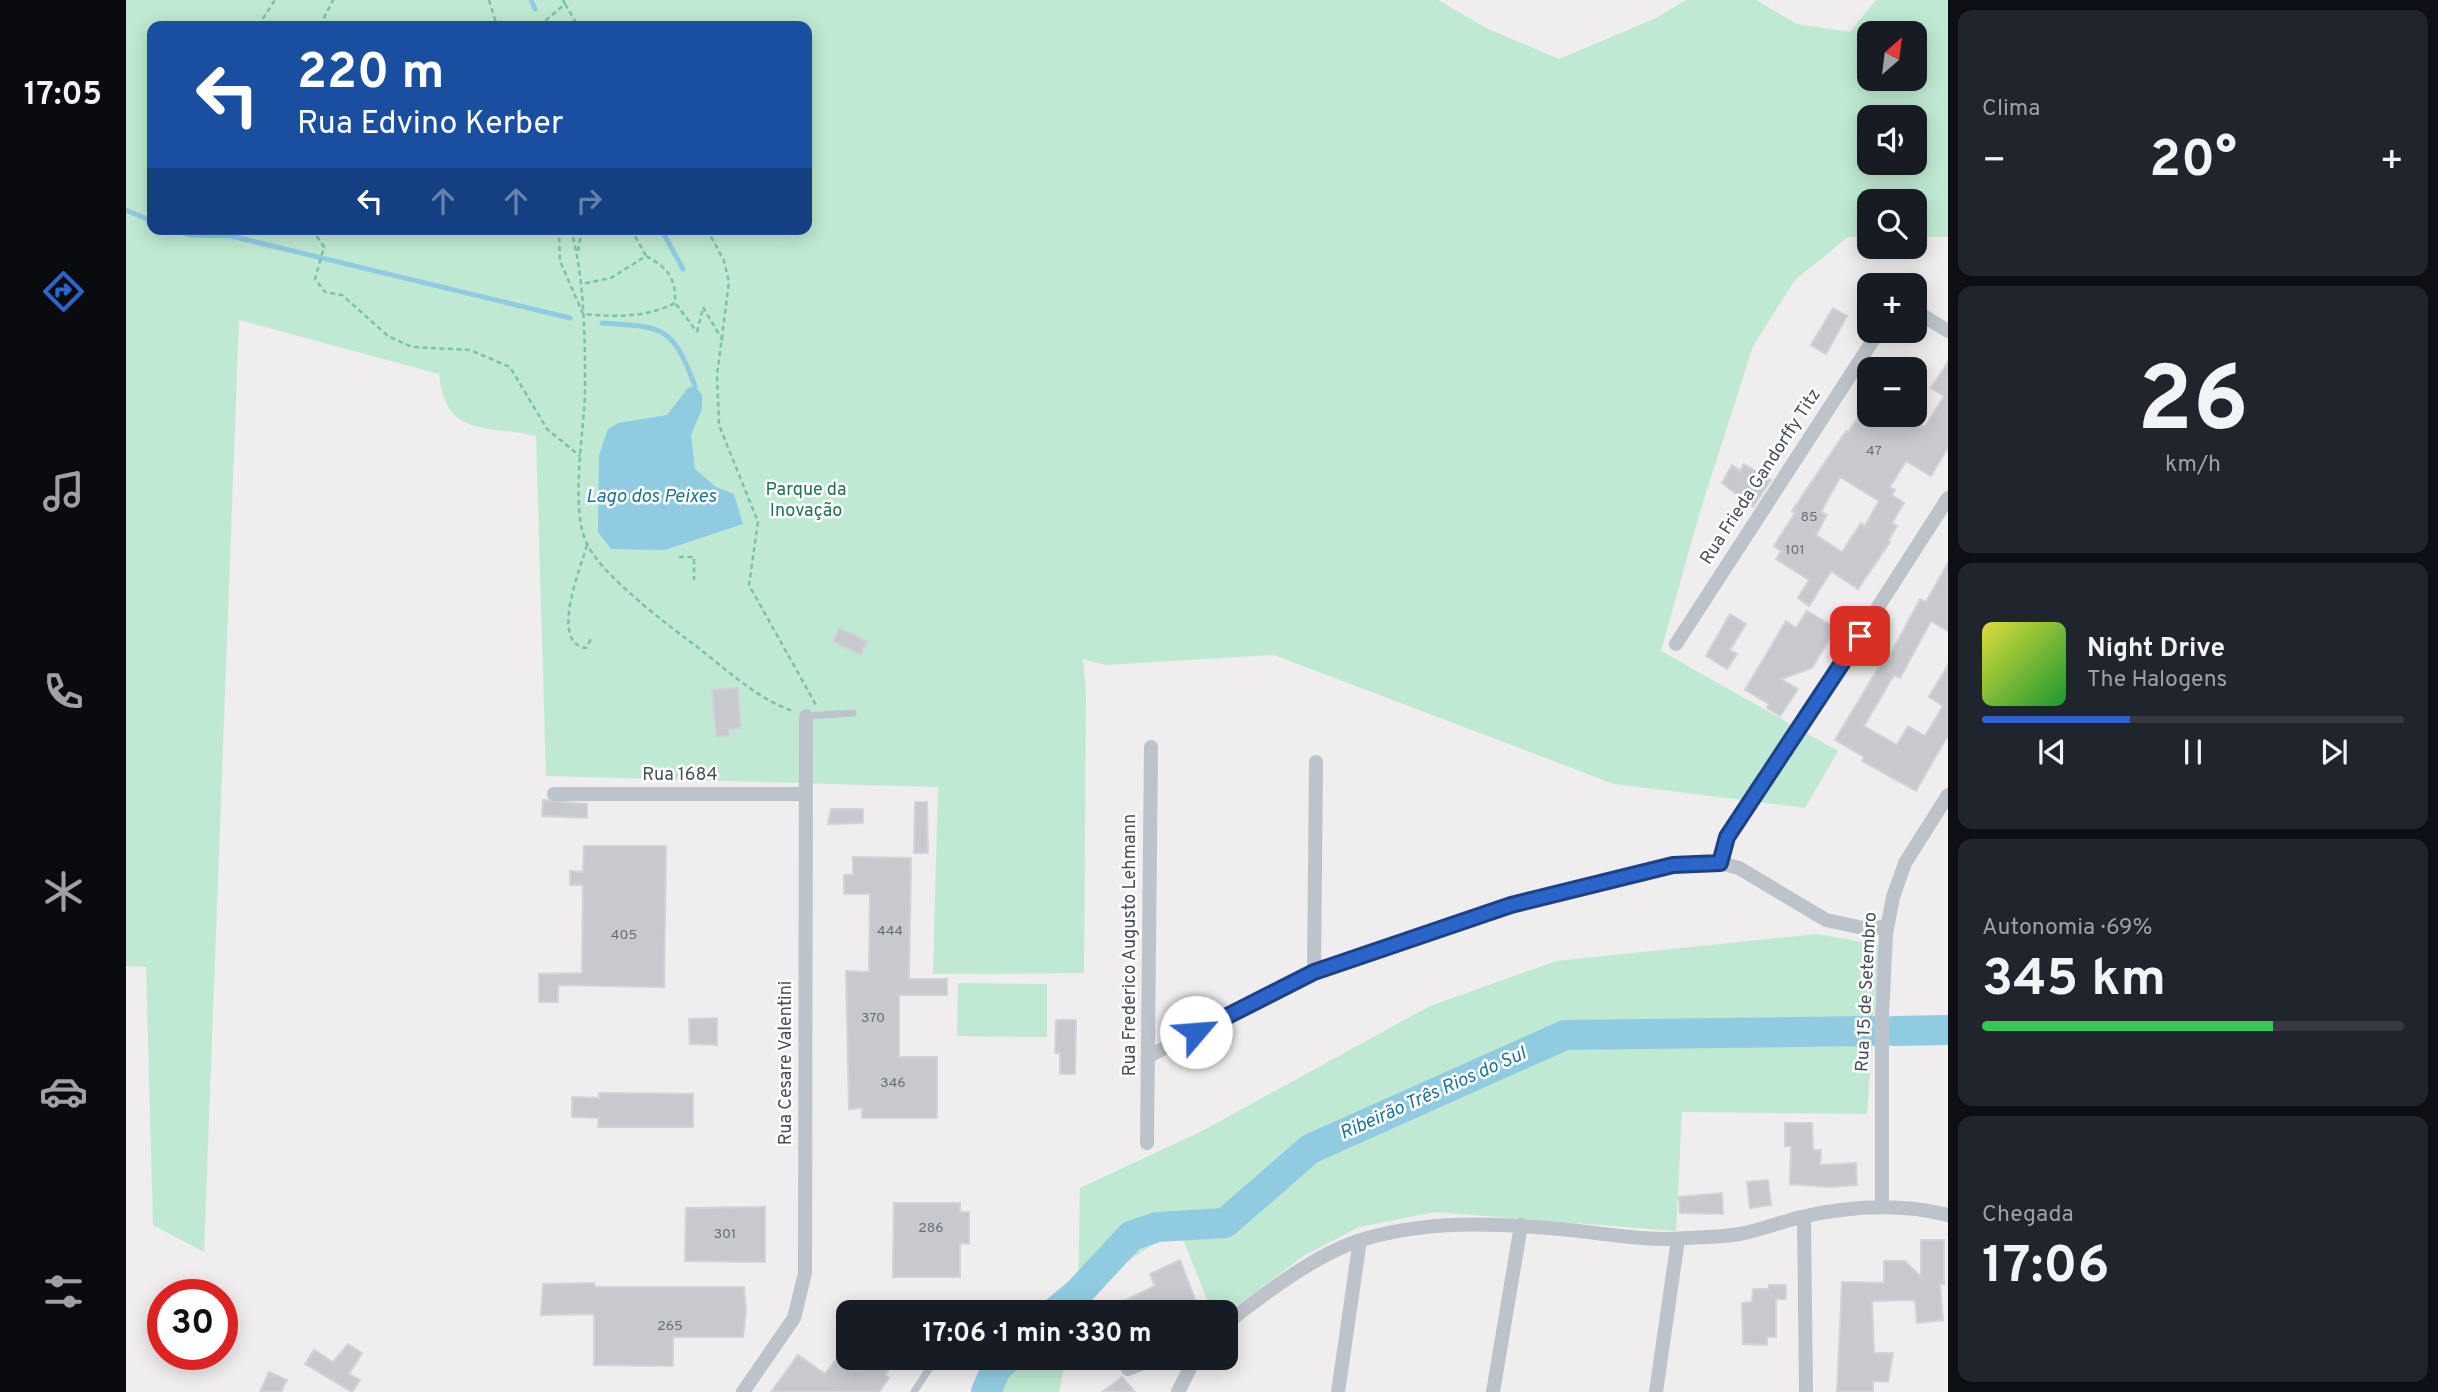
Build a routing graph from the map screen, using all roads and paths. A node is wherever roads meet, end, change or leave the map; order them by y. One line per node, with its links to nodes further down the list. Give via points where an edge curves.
1 (275, 0): 5 (path)
2 (334, 0): 6 (path)
3 (489, 0): 7 (path)
4 (564, 2): 8 (path); 9 (path)
5 (261, 21)
6 (323, 21)
7 (495, 21)
8 (544, 21)
9 (575, 21)
10 (316, 235): 25 (path, via 324,247 315,279 325,292 342,295 388,336 412,347 470,350 510,367 547,429)
11 (559, 235): 20 (path, via 560,261)
12 (573, 235): 16 (path)
13 (581, 235): 16 (path)
14 (634, 235): 17 (path)
15 (711, 235): 23 (path, via 729,282)
16 (578, 254): 18 (path)
17 (646, 256): 18 (path, via 611,278); 19 (path, via 663,265 676,282)
18 (582, 284): 20 (path)
19 (675, 303): 20 (path, via 654,313 619,317); 23 (path, via 697,331 703,307)
20 (583, 314): 25 (path, via 585,395)
21 (1927, 318): 22 (street)
22 (1948, 331)
23 (724, 342): 33 (path, via 717,375 719,425 758,522 749,585 815,699)
24 (1871, 343): 31 (street, Rua Frieda Gandorffy Titz)
25 (580, 456): 27 (path, via 582,528)
26 (1948, 498): 39 (street, via 1727,837)
27 (587, 544): 30 (path, via 566,622 570,639 578,647 586,648); 33 (path, via 597,560 669,625 771,704)
28 (680, 557): 29 (path, via 694,557)
29 (694, 580)
30 (591, 639)
31 (1676, 644)
32 (853, 713): 33 (lane)
33 (811, 715): 37 (street, Rua Cesare Valentini)
34 (1151, 747): 42 (street, Rua Frederico Augusto Lehmann)
35 (1317, 762): 41 (street)
36 (554, 794): 37 (street, Rua 1684)
37 (806, 794): 53 (street, Rua Cesare Valentini, via 805,1273 794,1318)
38 (1948, 795): 40 (street, Rua 15 de Setembro, via 1905,863)
39 (1720, 863): 40 (street, via 1739,868 1826,920 1863,928); 41 (street, via 1673,865 1511,905)
40 (1887, 927): 44 (street, Rua 15 de Setembro)
41 (1314, 972): 42 (street)
42 (1149, 1056): 43 (street, Rua Frederico Augusto Lehmann)
43 (1147, 1143)
44 (1882, 1206): 45 (street); 46 (street)
45 (1948, 1215)
46 (1804, 1217): 48 (street, via 1740,1234); 59 (street)
47 (1521, 1226): 48 (street); 49 (street, via 1460,1223); 57 (street)
48 (1678, 1239): 58 (street)
49 (1360, 1240): 50 (street, via 1300,1271); 56 (street)
50 (1238, 1315)
51 (928, 1370): 54 (lane)
52 (1189, 1370): 55 (street)
53 (743, 1392)
54 (914, 1392)
55 (1178, 1392)
56 (1338, 1392)
57 (1493, 1392)
58 (1656, 1392)
59 (1806, 1392)

